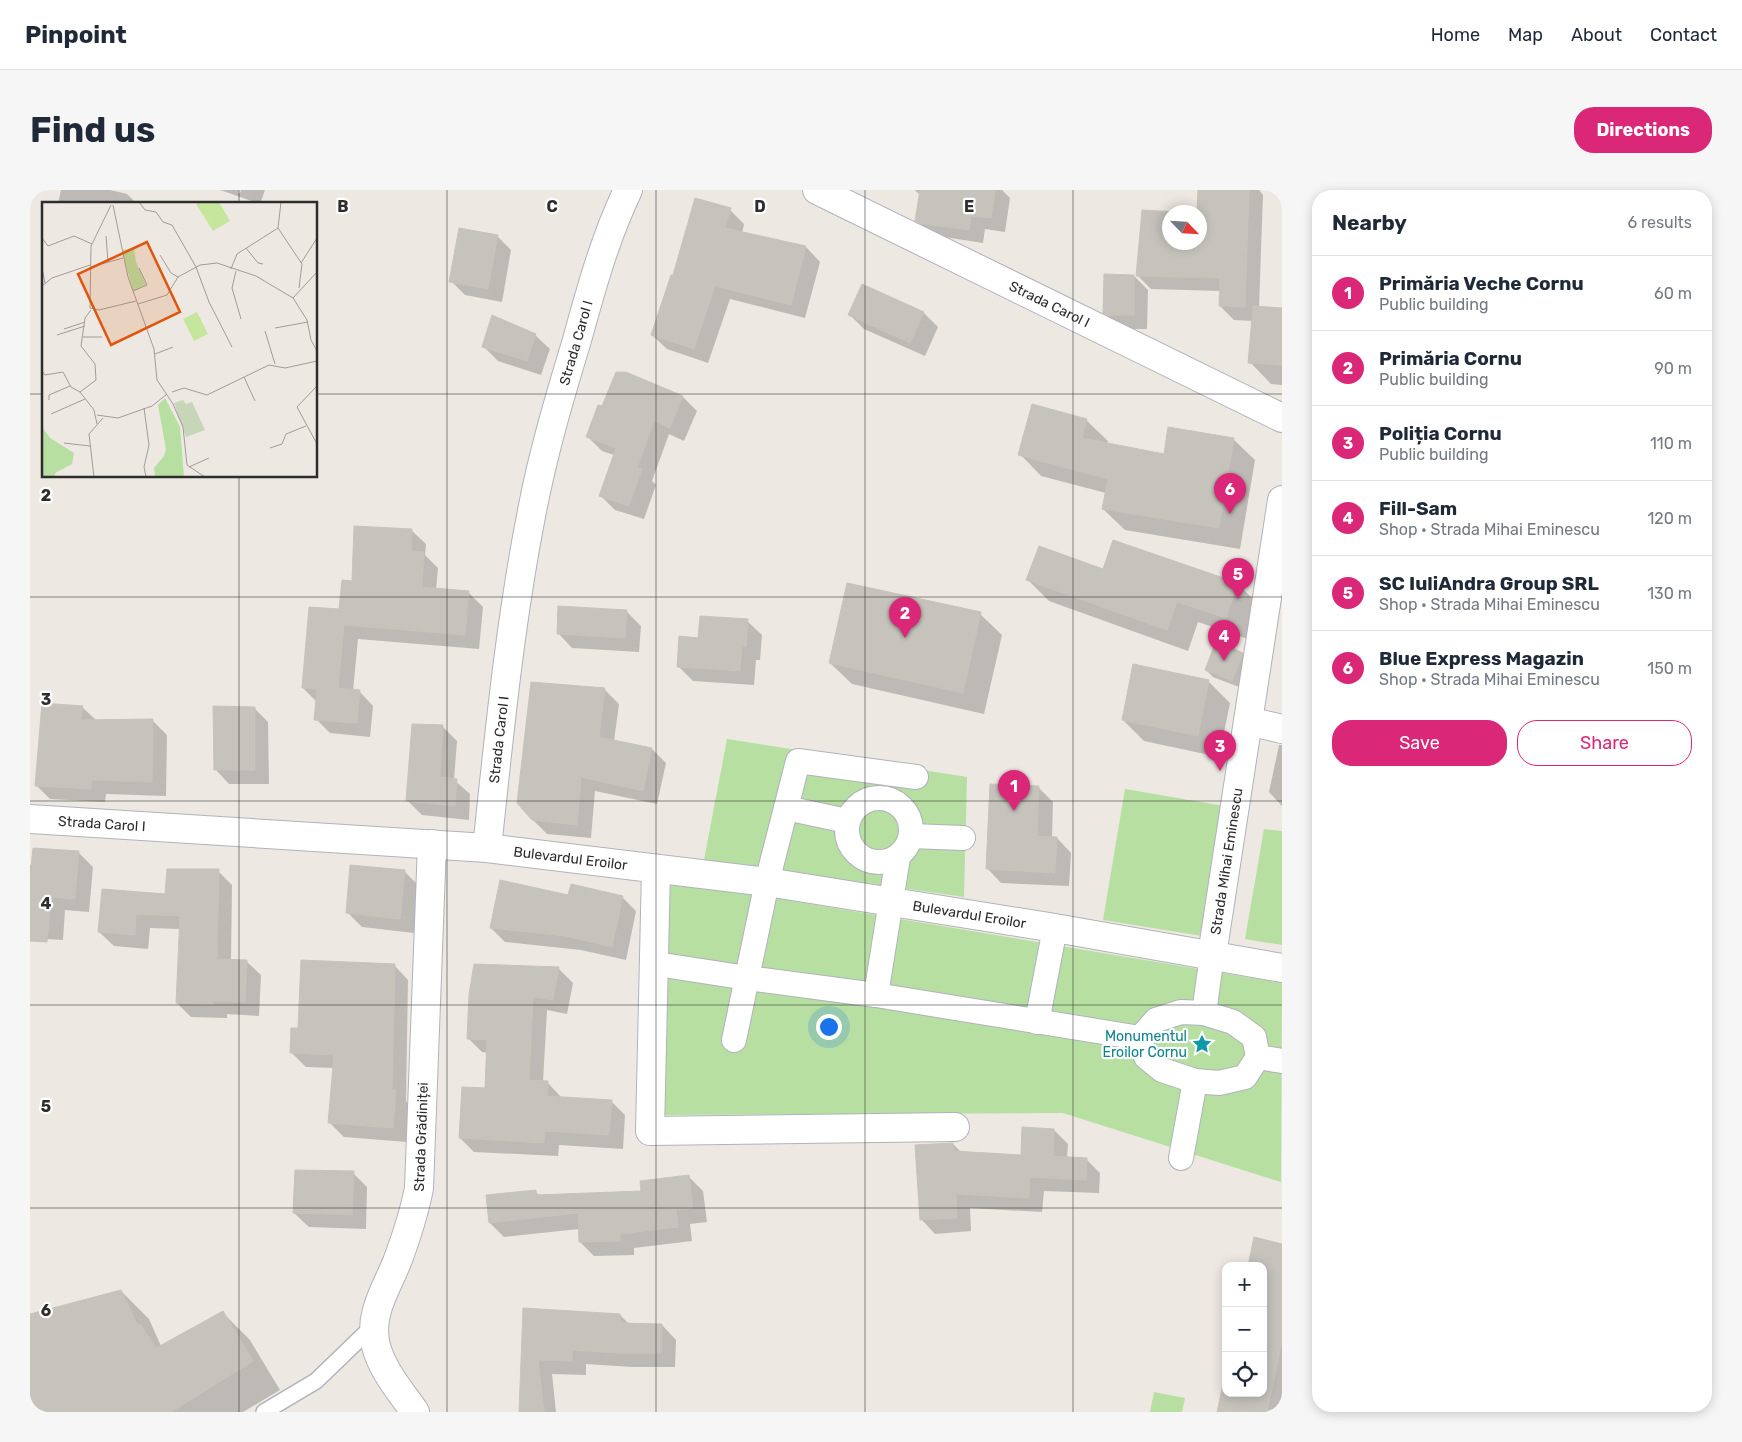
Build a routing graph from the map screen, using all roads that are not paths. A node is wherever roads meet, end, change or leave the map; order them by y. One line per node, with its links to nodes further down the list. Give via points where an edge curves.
1 (628, 190): 14 (main road, Strada Carol I, via 590,293 557,406 532,510 507,672)
2 (817, 190): 3 (main road, Strada Carol I)
3 (1282, 418)
4 (1282, 500): 5 (main road, Strada Mihai Eminescu)
5 (1248, 721): 6 (main road); 20 (main road, Strada Mihai Eminescu)
6 (1282, 729)
7 (916, 777): 8 (street, via 798,761)
8 (786, 808): 10 (street); 17 (street)
9 (30, 820): 13 (main road, Strada Carol I)
10 (847, 821): 11 (street, via 860,804 883,798 893,801 907,813); 15 (street, via 848,842 860,857 884,863)
11 (911, 836): 12 (street); 15 (street, via 906,849)
12 (963, 838)
13 (432, 844): 14 (main road, Strada Carol I); 34 (main road, Strada Grădiniței, via 419,1188 409,1229)
14 (487, 848): 16 (main road, Bulevardul Eroilor)
15 (898, 857): 18 (street)
16 (656, 869): 17 (main road, Bulevardul Eroilor); 32 (main road, via 650,1131)
17 (767, 882): 18 (main road, Bulevardul Eroilor); 23 (street)
18 (891, 901): 19 (main road, Bulevardul Eroilor); 24 (street)
19 (1055, 928): 20 (main road, Bulevardul Eroilor); 26 (street)
20 (1212, 955): 22 (main road, Bulevardul Eroilor); 25 (street)
21 (663, 965): 23 (street)
22 (1282, 968)
23 (747, 978): 24 (street); 28 (street)
24 (876, 995): 26 (street)
25 (1204, 1013): 27 (street, via 1181,1012 1156,1020); 29 (street, via 1233,1022 1254,1037)
26 (1037, 1022): 27 (street)
27 (1140, 1038): 31 (street, via 1146,1057 1162,1070)
28 (734, 1040)
29 (1258, 1057): 30 (street); 31 (street, via 1245,1077 1219,1083)
30 (1282, 1061)
31 (1195, 1081): 33 (street)
32 (955, 1126)
33 (1181, 1158)
34 (373, 1326): 35 (lane, via 316,1381); 36 (main road, Strada Grădiniței, via 382,1361)
35 (264, 1412)
36 (415, 1412)

